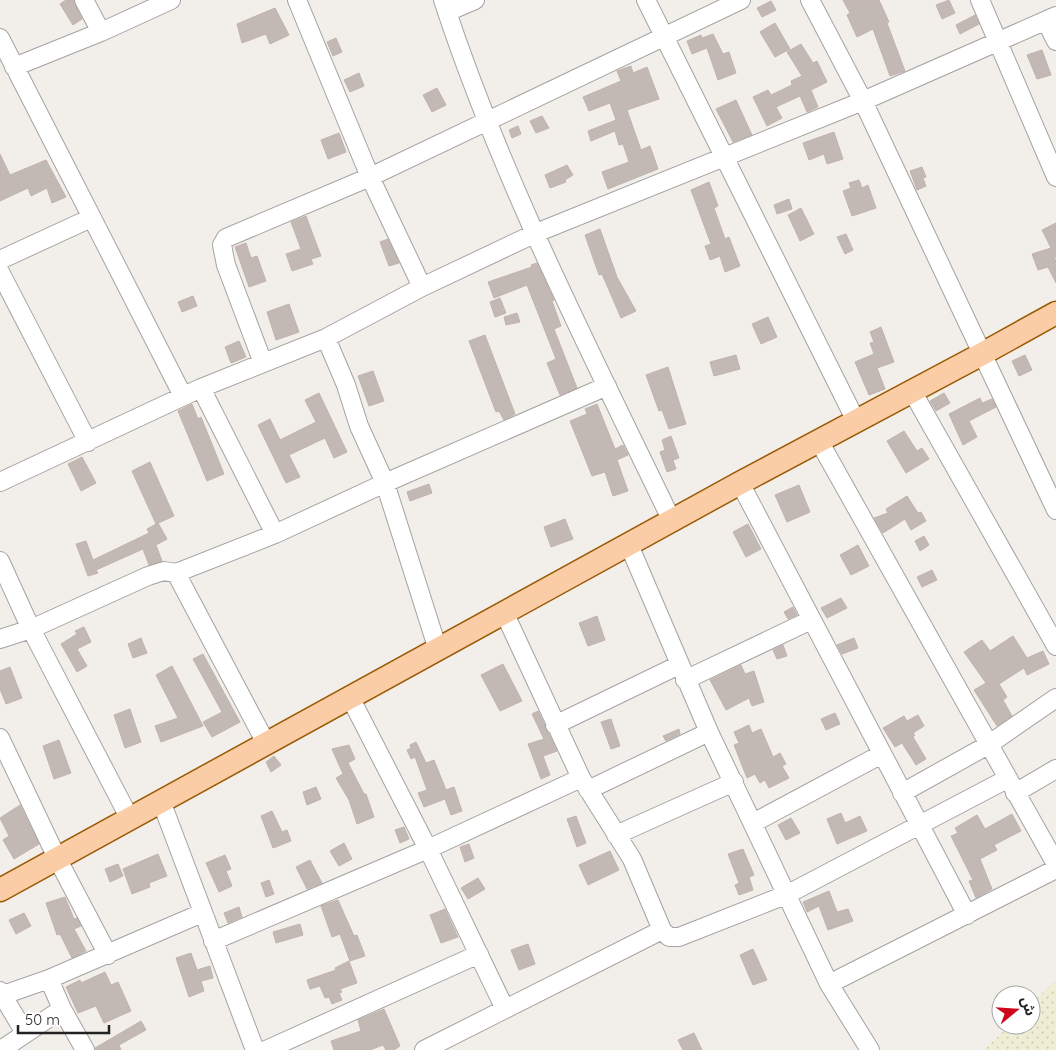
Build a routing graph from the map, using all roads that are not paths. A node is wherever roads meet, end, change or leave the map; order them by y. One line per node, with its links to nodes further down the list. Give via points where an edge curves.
1 (84, 0): 11 (street)
2 (171, 0): 11 (street)
3 (296, 0): 20 (street)
4 (475, 0): 9 (street)
5 (646, 0): 13 (street)
6 (741, 0): 13 (street)
7 (810, 0): 17 (street)
8 (980, 0): 15 (street)
9 (445, 6): 18 (street)
10 (1051, 19): 14 (street); 15 (street)
11 (100, 32): 16 (street)
12 (0, 38): 16 (street)
13 (664, 38): 18 (street); 19 (street)
14 (1056, 41)
15 (999, 42): 17 (street); 21 (street)
16 (14, 67): 22 (street)
17 (863, 101): 19 (street); 29 (street)
18 (489, 122): 20 (street); 23 (street)
19 (724, 158): 23 (street); 35 (street)
20 (370, 177): 26 (street); 30 (street, via 226,238 222,245 226,265)
21 (1056, 177)
22 (92, 218): 24 (street); 34 (street)
23 (536, 234): 26 (street); 31 (street)
24 (0, 260)
25 (0, 272): 37 (street)
26 (422, 288): 28 (street)
27 (1056, 312): 29 (main road)
28 (326, 338): 30 (street); 39 (street, via 359,426)
29 (982, 354): 33 (main road); 41 (street)
30 (262, 363): 32 (street)
31 (607, 386): 39 (street); 42 (street)
32 (201, 388): 34 (street); 43 (street)
33 (912, 391): 35 (main road); 51 (street)
34 (183, 396): 37 (street)
35 (856, 421): 36 (main road)
36 (819, 441): 40 (main road); 60 (street)
37 (88, 442): 38 (street)
38 (0, 482)
39 (385, 482): 43 (street); 52 (street)
40 (740, 483): 42 (main road); 48 (street)
41 (1056, 510)
42 (672, 521): 44 (main road)
43 (275, 534): 46 (street)
44 (629, 545): 47 (main road); 53 (street)
45 (0, 562): 49 (street)
46 (176, 573): 49 (street, via 164,571 148,576); 59 (street)
47 (504, 612): 52 (main road); 56 (street)
48 (811, 620): 53 (street); 61 (street)
49 (31, 629): 50 (street); 68 (street)
50 (0, 639)
51 (1055, 641)
52 (438, 650): 55 (main road)
53 (682, 673): 56 (street); 57 (street)
54 (1056, 698): 60 (street)
55 (351, 699): 59 (main road); 72 (street)
56 (555, 725): 64 (street)
57 (709, 732): 63 (street); 64 (street)
58 (0, 738): 73 (street)
59 (267, 744): 67 (main road)
60 (988, 745): 65 (street); 66 (street)
61 (882, 754): 66 (street); 69 (street)
62 (1056, 769): 65 (street)
63 (734, 782): 69 (street); 71 (street)
64 (584, 784): 71 (street); 72 (street)
65 (1011, 786): 70 (street); 74 (street)
66 (902, 793): 70 (street)
67 (161, 801): 68 (main road); 78 (street)
68 (130, 819): 73 (main road)
69 (753, 823): 77 (street)
70 (919, 825): 77 (street); 79 (street)
71 (616, 835): 80 (street, via 641,877)
72 (428, 848): 81 (street); 82 (street)
73 (58, 860): 76 (main road); 83 (street)
74 (1056, 864)
75 (1056, 869): 79 (street)
76 (0, 890)
77 (788, 894): 80 (street, via 679,937 669,937); 85 (street)
78 (202, 913): 81 (street); 83 (street)
79 (967, 915): 85 (street)
80 (662, 930): 87 (street)
81 (213, 941): 92 (street)
82 (479, 954): 87 (street); 93 (street)
83 (108, 955): 84 (street)
84 (49, 979): 86 (street); 88 (street)
85 (828, 984): 95 (street)
86 (1, 993): 89 (street)
87 (505, 1008): 94 (street)
88 (62, 1009): 89 (street); 91 (street)
89 (24, 1032): 90 (street)
90 (1, 1050)
91 (85, 1050)
92 (255, 1050)
93 (266, 1050)
94 (424, 1050)
95 (870, 1050)

